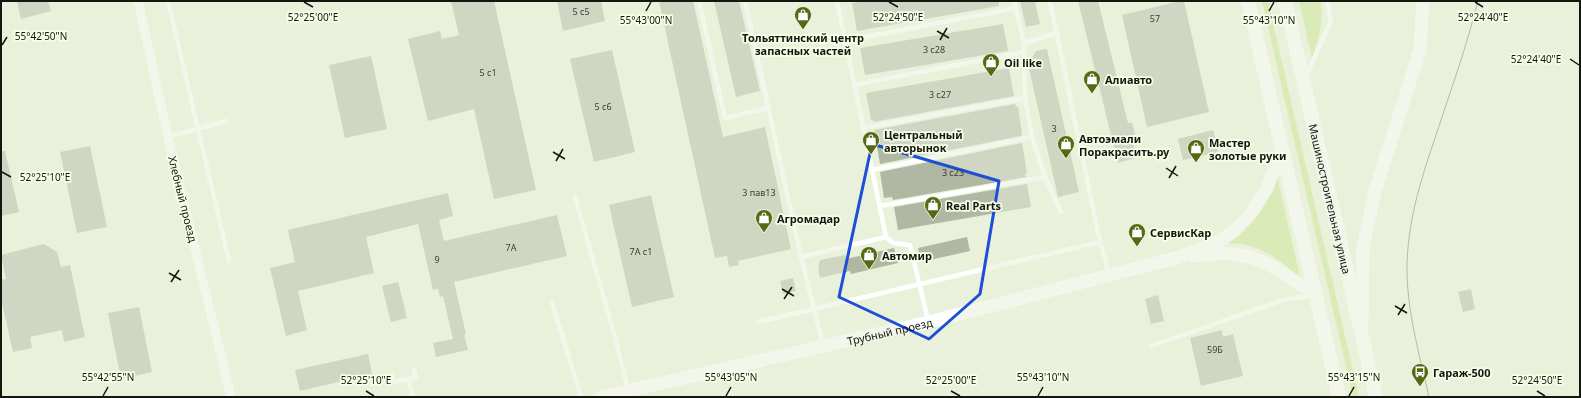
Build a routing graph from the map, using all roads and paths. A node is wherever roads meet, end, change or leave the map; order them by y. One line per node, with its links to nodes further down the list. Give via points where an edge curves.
1 (138, 1): 25 (street, Хлебный проезд)
2 (168, 1): 23 (lane)
3 (699, 1): 21 (lane, via 725,118)
4 (745, 1): 21 (lane)
5 (837, 1): 15 (lane)
6 (1014, 1): 13 (lane)
7 (1050, 1): 14 (lane)
8 (1244, 1): 12 (street)
9 (1285, 1): 18 (main road, Машиностроительная улица)
10 (1327, 1): 18 (lane, via 1331,21)
11 (1423, 1): 45 (street, via 1420,50 1375,191 1363,248)
12 (1250, 7): 27 (main road)
13 (1016, 8): 15 (lane); 16 (lane)
14 (1056, 33): 16 (lane); 34 (lane)
15 (845, 41): 19 (lane)
16 (1024, 43): 17 (lane)
17 (1024, 52): 19 (lane); 20 (lane)
18 (1304, 82): 45 (main road, Машиностроительная улица)
19 (854, 85): 24 (lane)
20 (1026, 98): 24 (lane); 26 (lane)
21 (769, 108): 35 (lane)
22 (226, 121): 23 (lane)
23 (199, 128): 25 (lane); 37 (lane)
24 (863, 128): 28 (lane)
25 (168, 137): 52 (street, Хлебный проезд)
26 (1032, 137): 28 (lane); 29 (lane)
27 (1282, 148): 36 (street, via 1266,190 1250,215 1218,242); 40 (main road)
28 (872, 170): 31 (lane)
29 (1045, 177): 31 (lane); 32 (lane)
30 (575, 197): 51 (lane)
31 (880, 206): 33 (lane)
32 (1061, 212)
33 (886, 237): 35 (lane); 39 (lane, via 893,243 910,245)
34 (1100, 242): 38 (lane); 39 (lane)
35 (801, 257): 42 (lane)
36 (1176, 258): 38 (street, Трубный проезд); 40 (street, via 1234,254 1255,259 1275,267)
37 (229, 261)
38 (1110, 276): 44 (street, Трубный проезд)
39 (919, 283): 42 (lane); 44 (lane)
40 (1315, 295): 46 (lane, via 1286,299); 56 (main road)
41 (552, 302): 54 (lane)
42 (814, 309): 43 (lane); 47 (lane)
43 (758, 322)
44 (929, 322): 47 (street, Трубный проезд)
45 (1361, 332): 57 (main road, Машиностроительная улица)
46 (1151, 346)
47 (823, 347): 51 (street, Трубный проезд)
48 (414, 369): 50 (lane, via 416,376)
49 (392, 374): 50 (lane, via 394,382)
50 (408, 379): 53 (lane)
51 (628, 391): 55 (street, Трубный проезд)
52 (231, 397)
53 (413, 397)
54 (581, 397)
55 (601, 397)
56 (1339, 397)
57 (1376, 397)

